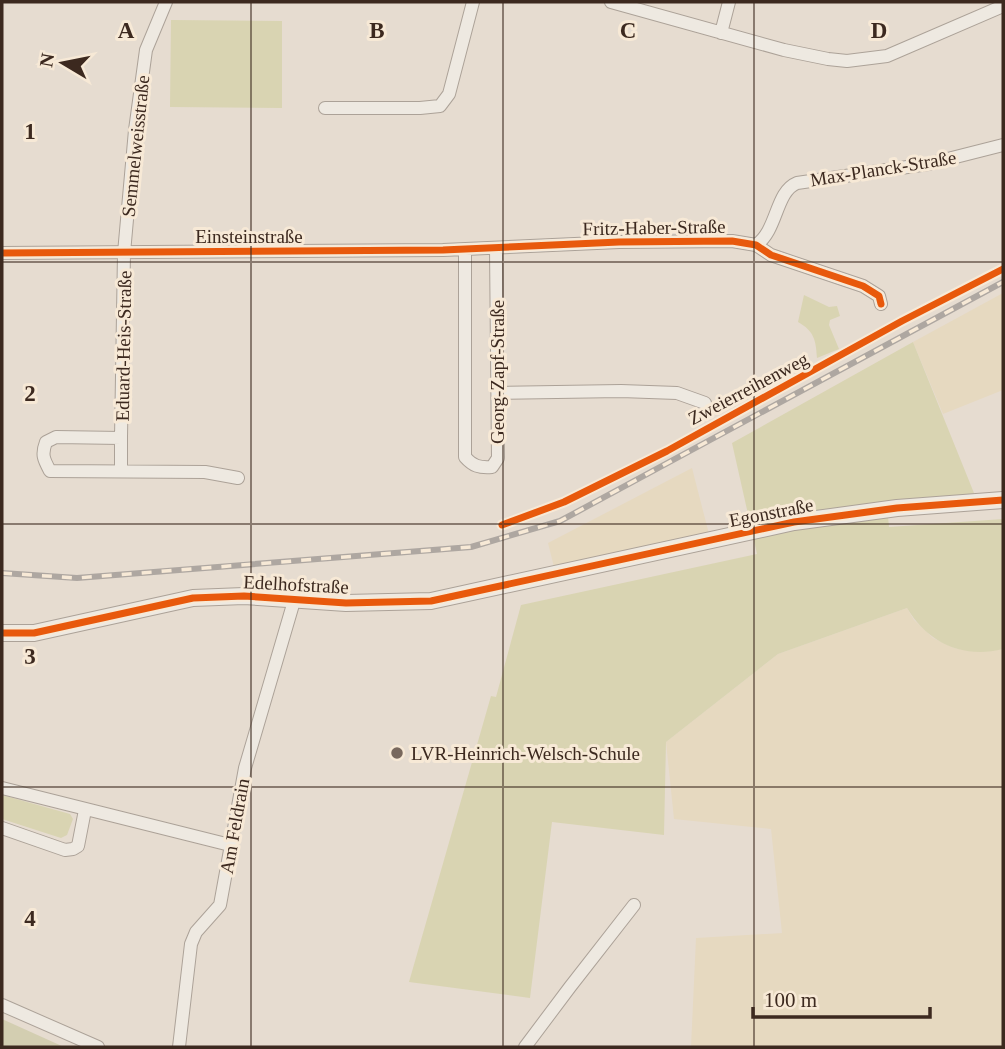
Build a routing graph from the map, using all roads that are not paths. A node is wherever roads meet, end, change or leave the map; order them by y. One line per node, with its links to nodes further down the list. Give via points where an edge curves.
1 (166, 2): 13 (street, Semmelweisstraße, via 146,51 141,80)
2 (473, 2): 7 (street, via 449,94 440,106)
3 (611, 2): 6 (street)
4 (729, 2): 6 (street)
5 (1003, 6): 6 (street, via 887,56 864,60 828,59)
6 (722, 33)
7 (325, 108)
8 (1003, 145): 9 (street, Max-Planck-Straße, via 928,164 797,183 789,188 767,236)
9 (756, 246): 10 (street, Fritz-Haber-Straße, via 732,240); 14 (street, Fritz-Haber-Straße, via 863,286 879,296)
10 (496, 248): 11 (street, Einsteinstraße); 15 (street, Georg-Zapf-Straße)
11 (465, 250): 13 (street, Einsteinstraße); 15 (street, Georg-Zapf-Straße, via 465,457 481,468 492,467 498,458)
12 (2, 253): 13 (street, Einsteinstraße)
13 (124, 253): 17 (street, Eduard-Heis-Straße)
14 (881, 303)
15 (498, 393): 16 (street, via 677,393)
16 (705, 403)
17 (121, 438): 18 (street, Eduard-Heis-Straße); 18 (street, Eduard-Heis-Straße, via 56,437 42,451 50,471)
18 (121, 470): 19 (street, Eduard-Heis-Straße, via 205,472)
19 (238, 478)
20 (1003, 500): 21 (street, Egonstraße, via 794,522)
21 (549, 577): 22 (street, Edelhofstraße, via 431,601)
22 (294, 601): 23 (street, Edelhofstraße, via 244,596 193,598 34,633); 27 (street, Am Feldrain, via 245,768)
23 (2, 633)
24 (2, 788): 25 (street)
25 (85, 810): 26 (street, via 78,846 73,849); 27 (street)
26 (2, 828)
27 (230, 845): 31 (street, Am Feldrain, via 220,905 191,944)
28 (634, 905): 32 (street)
29 (2, 1005): 30 (street)
30 (98, 1047)
31 (178, 1047)
32 (525, 1047)

